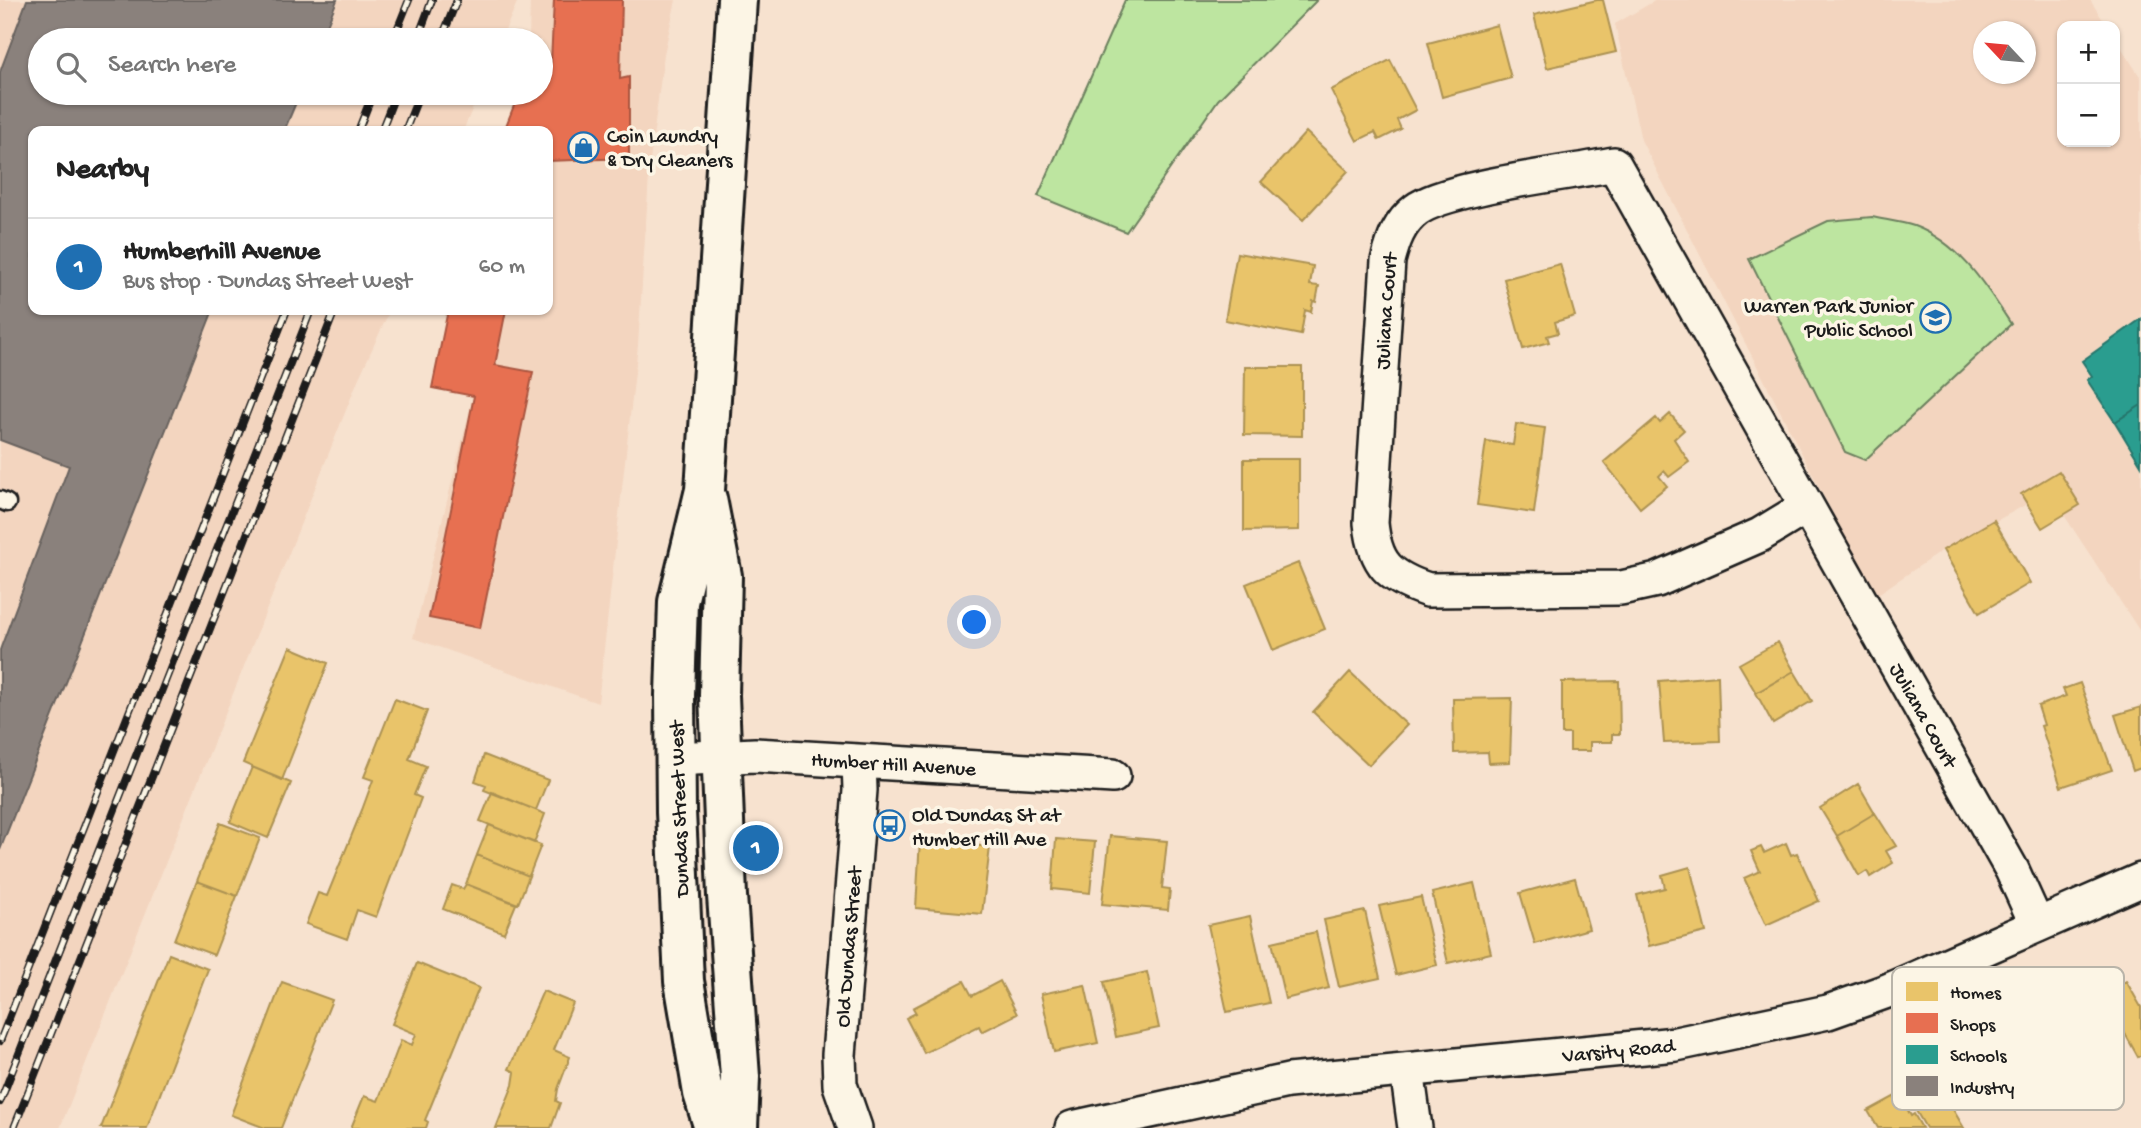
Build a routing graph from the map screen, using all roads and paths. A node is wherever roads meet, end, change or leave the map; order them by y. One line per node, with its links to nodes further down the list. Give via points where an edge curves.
1 (737, 0): 2 (main road, Dundas Street West)
2 (705, 490): 4 (main road, Dundas Street West, via 722,576); 5 (main road, Dundas Street West, via 678,602)
3 (1807, 507): 3 (street, Juliana Court, via 1760,535 1657,580 1621,588 1428,590 1406,583 1387,569 1373,549 1371,523 1388,261 1395,235 1416,210 1446,196 1614,164); 9 (street, Juliana Court, via 2012,870)
4 (721, 756): 5 (street, Humber Hill Avenue); 6 (street, Humber Hill Avenue); 14 (main road, Dundas Street West, via 740,1077)
5 (675, 759): 13 (main road, Dundas Street West, via 684,981 703,1093)
6 (859, 762): 7 (street, Humber Hill Avenue); 15 (street, Old Dundas Street, via 839,1034 840,1085)
7 (1113, 776)
8 (2141, 880): 9 (street, Varsity Road)
9 (2037, 925): 10 (street, Varsity Road)
10 (1942, 967)
11 (1892, 989): 12 (street, Varsity Road, via 1828,1012 1676,1044)
12 (1407, 1070): 16 (street, Varsity Road, via 1288,1082); 17 (street)
13 (714, 1128)
14 (738, 1128)
15 (855, 1128)
16 (1072, 1128)
17 (1415, 1128)

